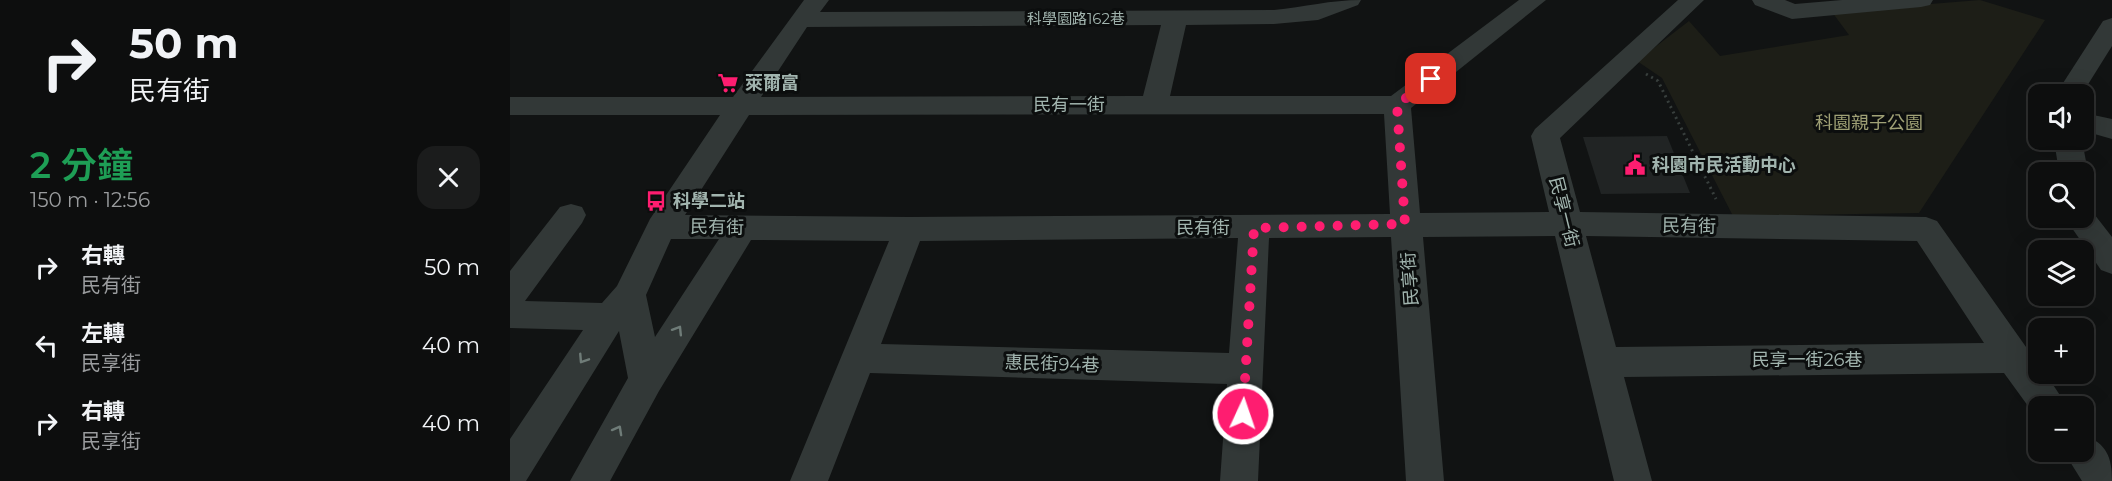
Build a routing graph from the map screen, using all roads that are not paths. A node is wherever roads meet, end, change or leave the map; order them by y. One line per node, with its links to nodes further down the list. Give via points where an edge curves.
1 (818, 0): 12 (street)
2 (1077, 0): 11 (street)
3 (1202, 0): 10 (street)
4 (1349, 0): 10 (street, 科學園路162巷, via 1318,13)
5 (1534, 0): 18 (street)
6 (1692, 0): 24 (street, 民享一街, via 1545,136)
7 (1764, 0): 8 (street, via 1792,12)
8 (1921, 0)
9 (947, 9): 11 (street, 科學園路162巷); 12 (street, 科學園路162巷)
10 (1176, 17): 11 (street, 科學園路162巷); 17 (street)
11 (1056, 18)
12 (800, 20): 16 (street)
13 (2112, 26): 14 (street)
14 (2104, 53): 15 (street)
15 (2078, 84)
16 (741, 105): 17 (street, 民有一街); 19 (street, 民有一街); 25 (street)
17 (1154, 105): 18 (street, 民有一街)
18 (1397, 105): 23 (street, 民享街)
19 (510, 106)
20 (2094, 124): 21 (street)
21 (2112, 129)
22 (572, 215): 31 (street)
23 (1405, 224): 24 (street, 民有街); 27 (street, 民有街); 45 (street, 民享街)
24 (1567, 224): 35 (street, 民有街, via 1926,229); 36 (street, 民享一街)
25 (661, 226): 26 (street, 民有街); 32 (street)
26 (742, 227): 29 (street, 民有街); 38 (street, one-way to 26)
27 (1254, 228): 29 (street, 民有街); 37 (street)
28 (2088, 228): 30 (street)
29 (909, 229): 34 (street)
30 (2108, 252)
31 (510, 296)
32 (620, 306): 33 (street); 38 (street); 41 (street, one-way to 41)
33 (510, 314)
34 (858, 358): 37 (street, 惠民街94巷); 43 (street)
35 (2013, 358): 36 (street, 民享一街26巷); 39 (street)
36 (1602, 362): 46 (street, 民享一街)
37 (1245, 369): 44 (street)
38 (646, 380): 42 (street, one-way to 38)
39 (2042, 396)
40 (2091, 462): 47 (street)
41 (510, 472)
42 (589, 481)
43 (809, 481)
44 (1239, 481)
45 (1425, 481)
46 (1633, 481)
47 (2105, 481)

